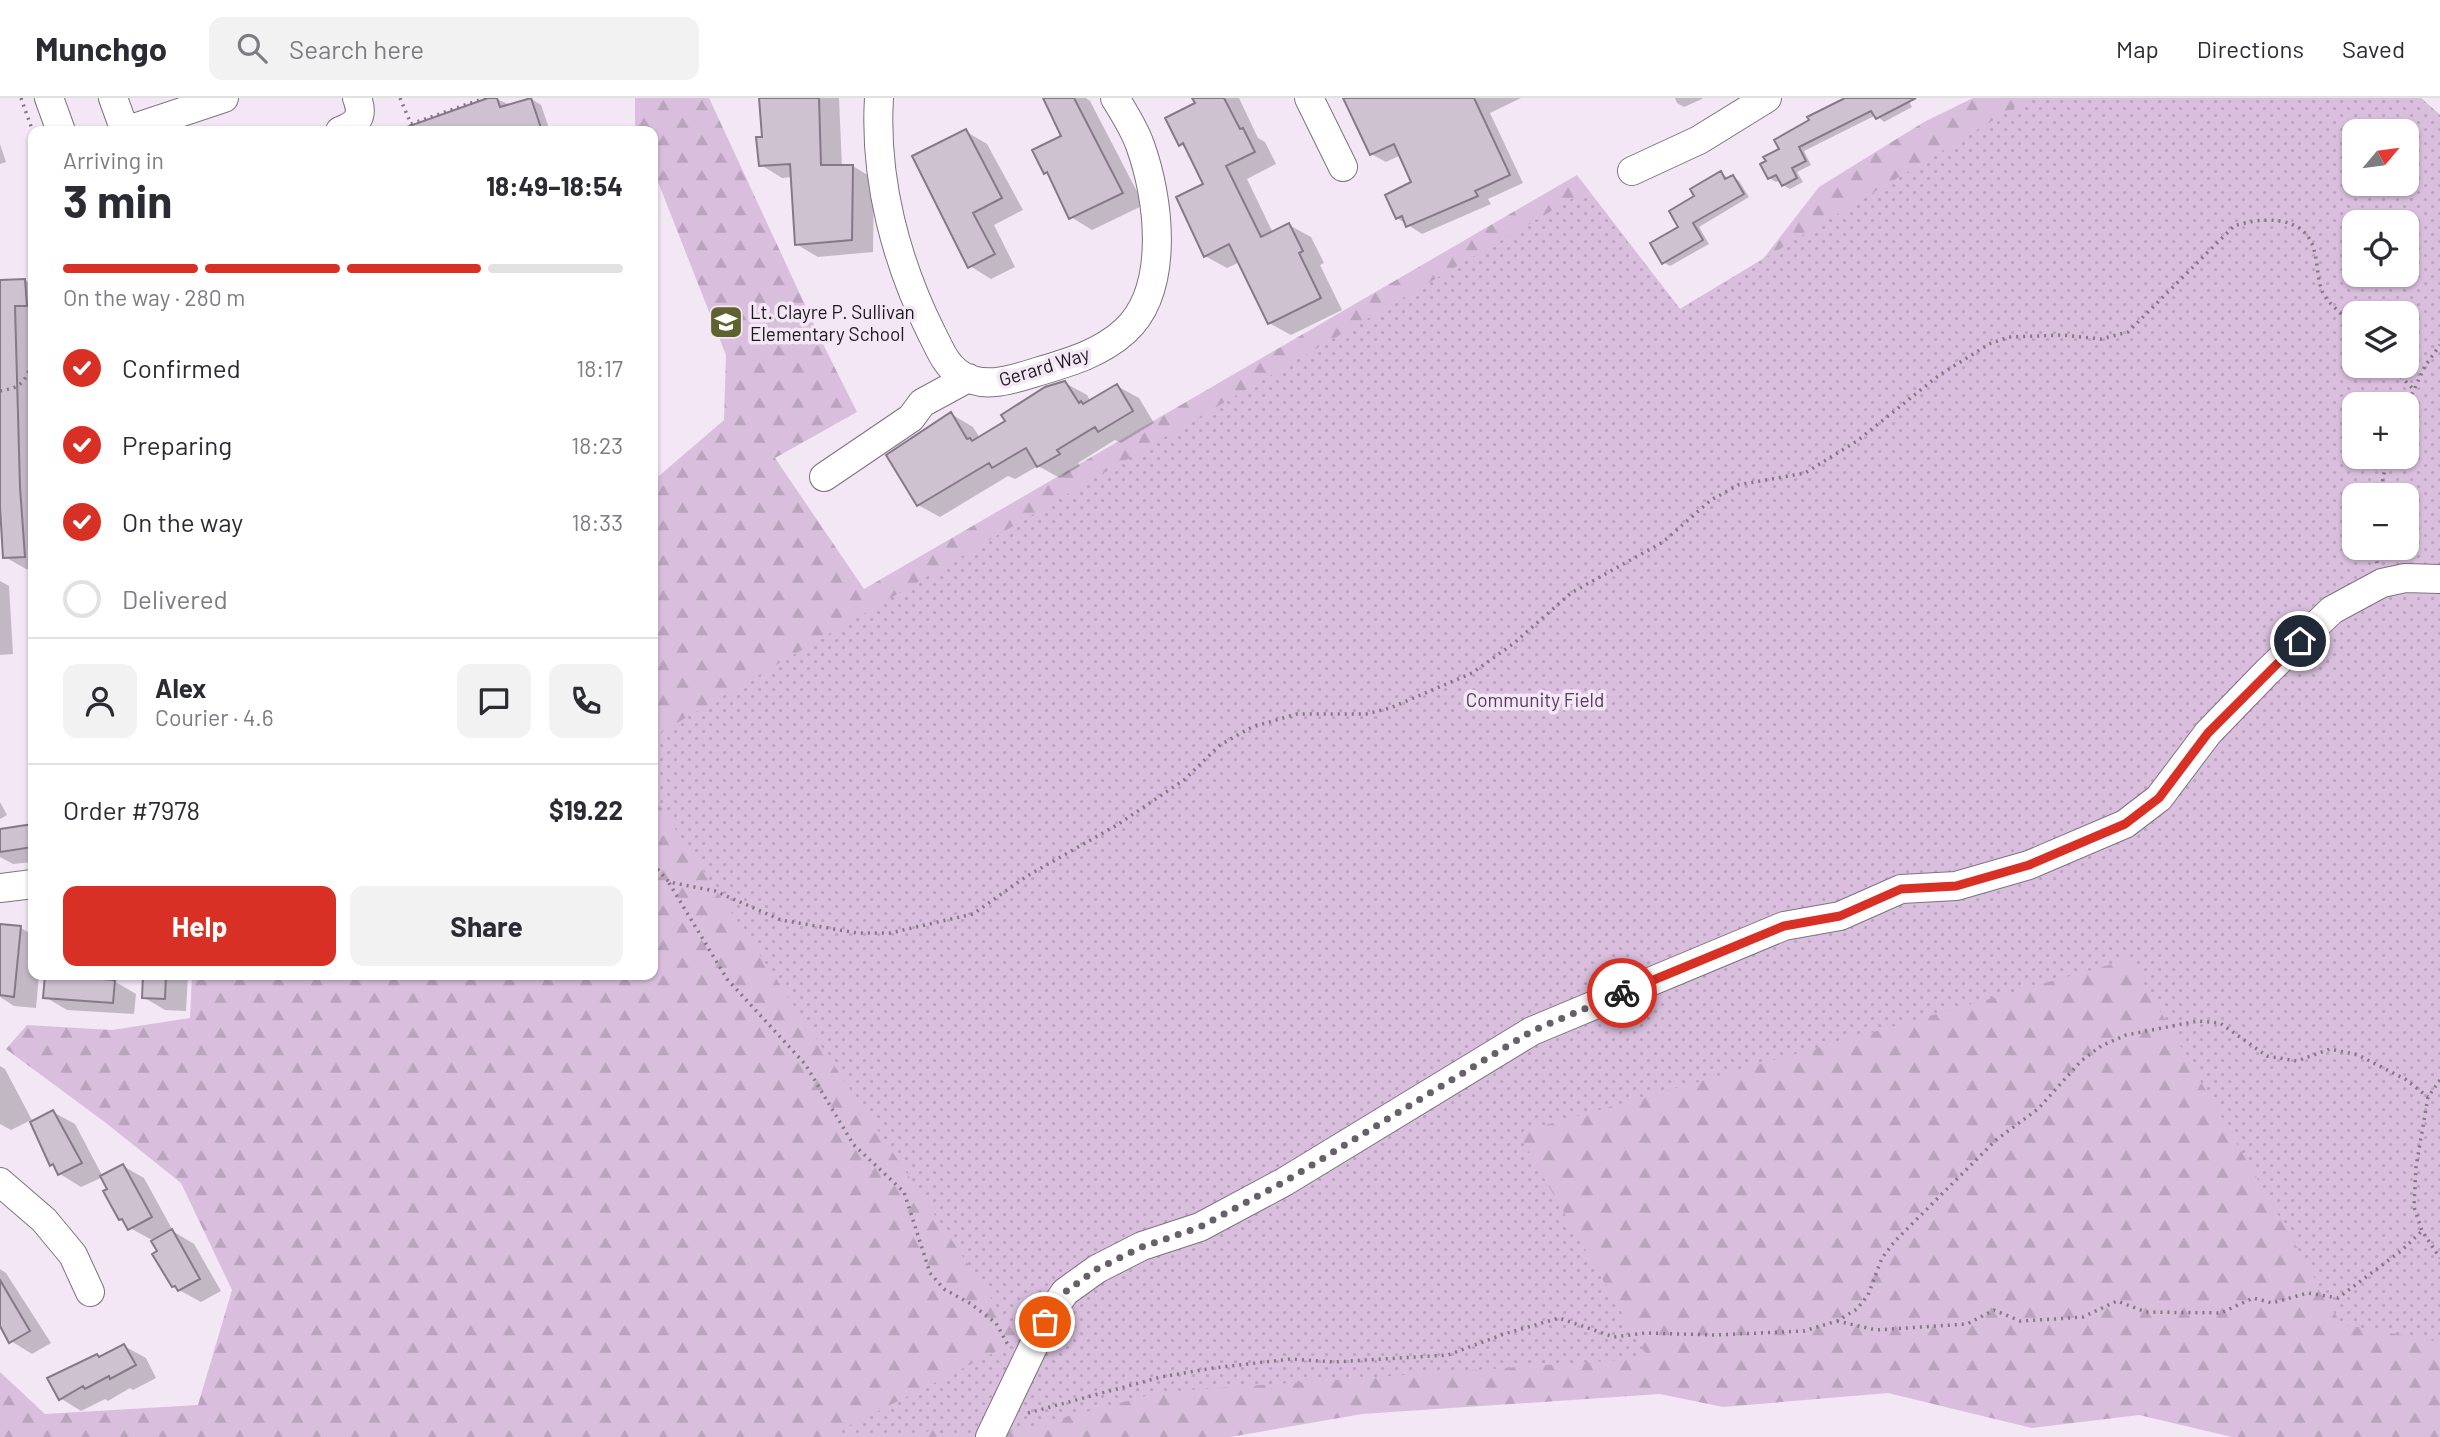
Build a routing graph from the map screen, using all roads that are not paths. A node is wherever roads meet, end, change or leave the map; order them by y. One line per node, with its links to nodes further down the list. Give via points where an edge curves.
1 (49, 98): 9 (street)
2 (113, 98): 10 (street)
3 (224, 98): 11 (street)
4 (357, 98): 12 (street, via 361,109)
5 (879, 98): 15 (street, via 885,193 901,260 946,361)
6 (1115, 98): 15 (street, Gerard Way, via 1139,143 1153,199 1157,245 1145,304 1126,331 1083,357 1007,381)
7 (1309, 98): 13 (street)
8 (1761, 99): 14 (street, via 1699,140)
9 (59, 126)
10 (123, 126)
11 (140, 126)
12 (352, 126)
13 (1343, 167)
14 (1632, 172)
15 (968, 378): 16 (street, via 922,403 911,418)
16 (824, 477)
17 (2440, 579): 22 (street, via 2382,583 2332,610 2208,733 2159,798 2125,824 2029,865 1956,886 1901,889 1840,916 1784,926 1532,1031 1284,1182 1200,1227 1097,1269 1065,1292 1045,1322)
18 (28, 884): 19 (street)
19 (0, 887)
20 (0, 1182): 21 (street, via 44,1220 74,1255)
21 (90, 1292)
22 (990, 1437)

